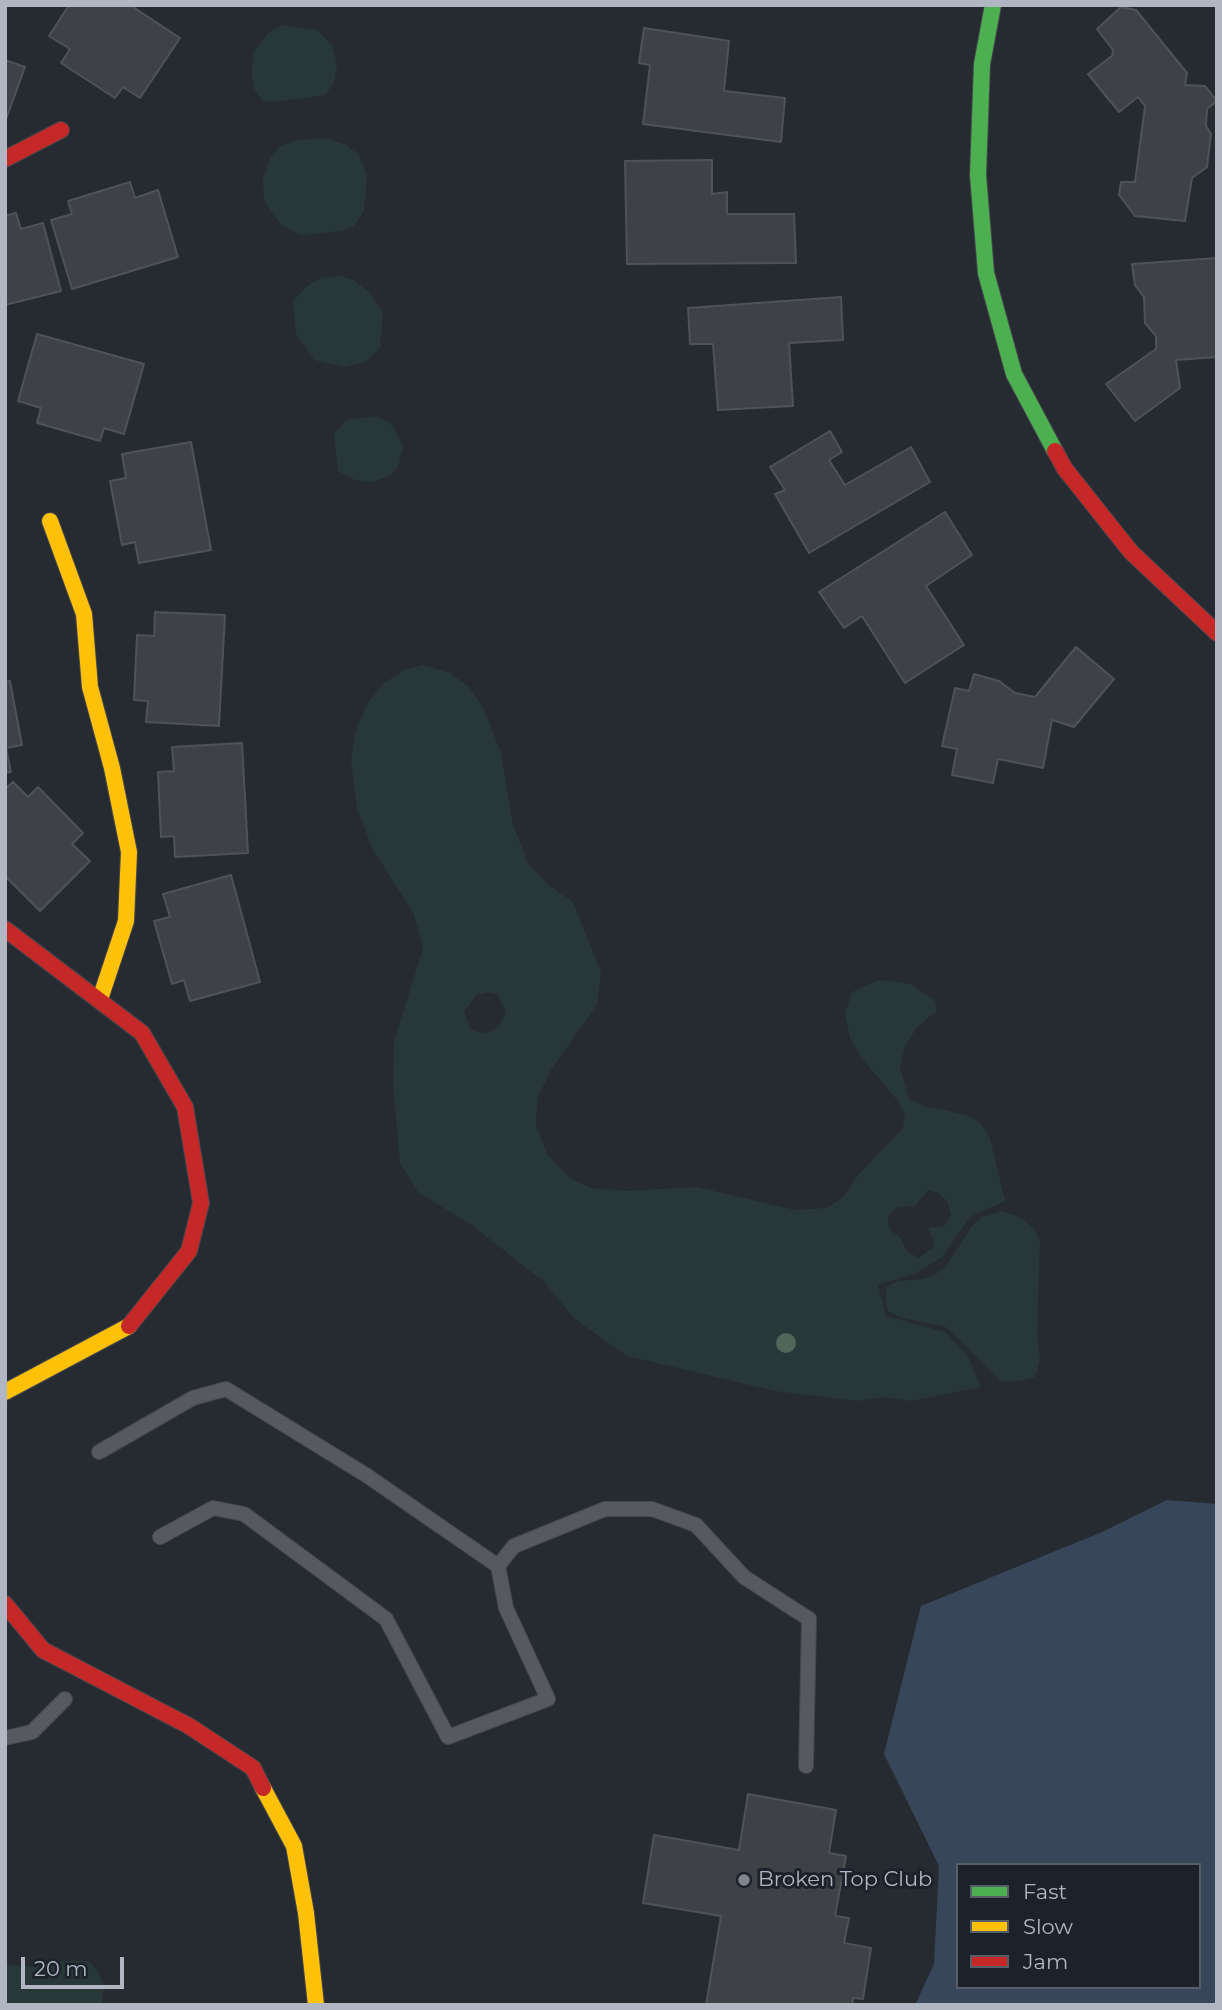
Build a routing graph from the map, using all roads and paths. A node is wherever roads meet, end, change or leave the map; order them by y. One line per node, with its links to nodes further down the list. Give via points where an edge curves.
1 (993, 5): 5 (street, via 982,64 978,175 986,273 1014,374 1065,469 1130,552)
2 (61, 130): 3 (street)
3 (5, 159)
4 (50, 521): 7 (street, via 84,614 90,687 129,852 126,922)
5 (1217, 633)
6 (5, 929): 7 (street)
7 (100, 999): 8 (street, via 142,1033 185,1107 201,1203 189,1251 134,1322)
8 (5, 1391)
9 (99, 1452): 11 (lane, via 193,1398 226,1389 366,1475)
10 (160, 1537): 11 (lane, via 213,1508 244,1514 279,1538 386,1619 448,1737 548,1699 506,1608)
11 (498, 1566): 15 (lane, via 514,1546 605,1509 652,1509 695,1525 744,1577 808,1619)
12 (5, 1604): 16 (street, via 43,1650 189,1726 253,1768 293,1846)
13 (65, 1699): 14 (lane, via 33,1732)
14 (5, 1738)
15 (806, 1766)
16 (316, 2005)

